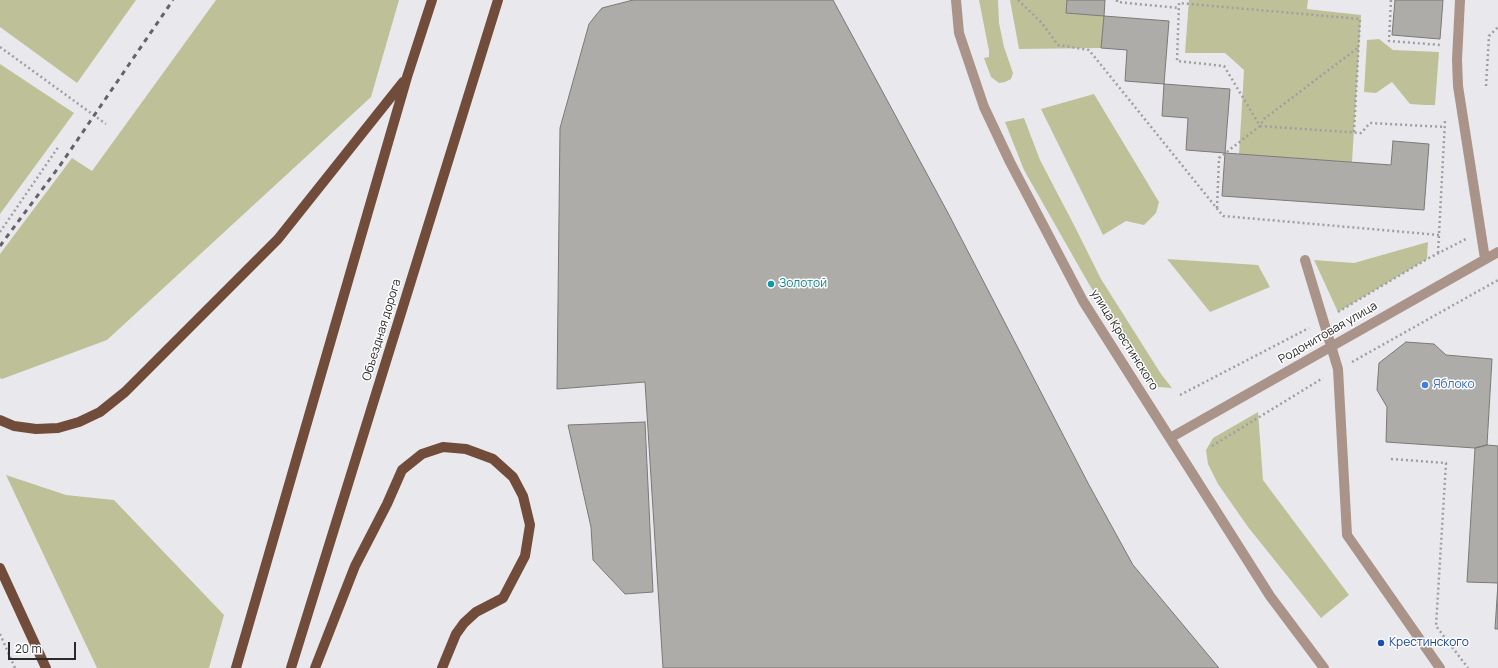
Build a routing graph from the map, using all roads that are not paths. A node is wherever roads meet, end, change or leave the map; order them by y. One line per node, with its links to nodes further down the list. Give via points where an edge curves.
1 (432, 0): 5 (main road)
2 (498, 0): 15 (main road, Объездная дорога)
3 (956, 0): 11 (street, улица Крестинского, via 959,33 984,107 1010,162 1083,301)
4 (1460, 0): 7 (street, via 1458,86)
5 (407, 77): 10 (main road, via 278,239 125,392 100,412 58,428 14,426); 14 (main road)
6 (1498, 252): 7 (street, Родонитовая улица)
7 (1485, 259): 9 (street, Родонитовая улица)
8 (1305, 260): 9 (street)
9 (1331, 347): 11 (street, Родонитовая улица); 19 (street, via 1338,369 1347,536)
10 (0, 420)
11 (1170, 438): 18 (street, улица Крестинского, via 1270,596)
12 (2, 572): 13 (main road)
13 (46, 668)
14 (236, 668)
15 (291, 668)
16 (315, 668): 17 (main road, via 355,566 402,470 422,454 443,447 466,449 493,459 513,477 523,496 530,525 525,556 503,598 476,612 464,623 456,634)
17 (442, 668)
18 (1324, 668)
19 (1440, 668)

